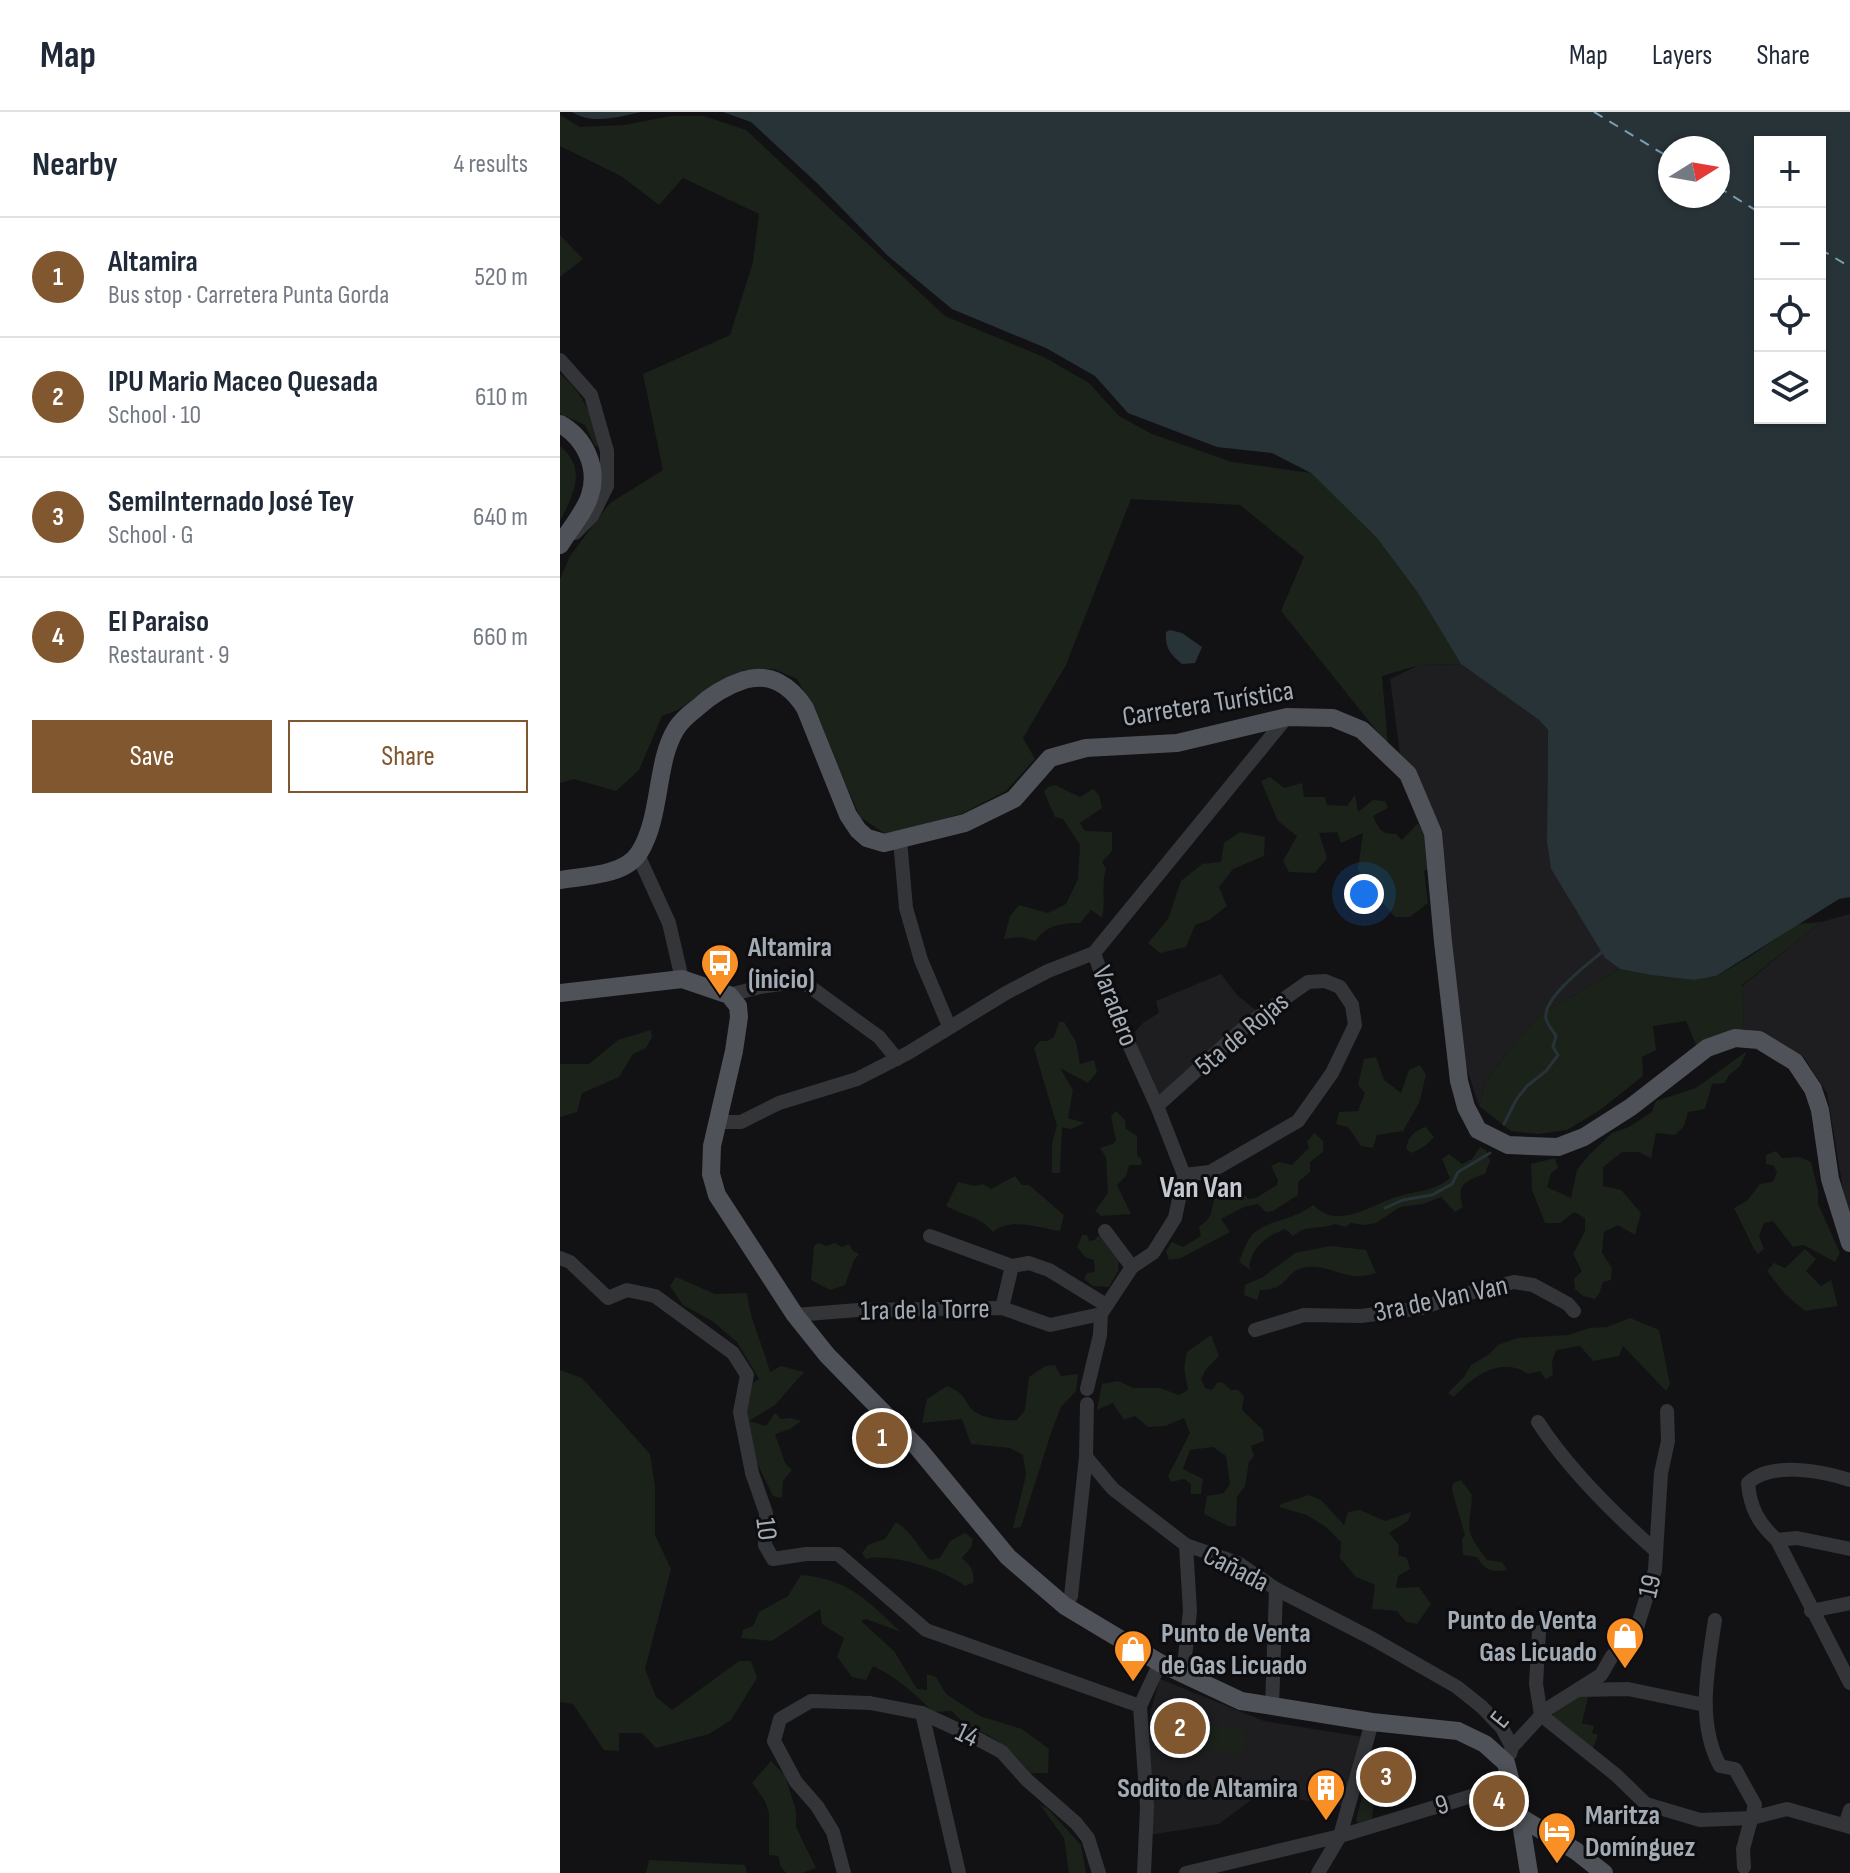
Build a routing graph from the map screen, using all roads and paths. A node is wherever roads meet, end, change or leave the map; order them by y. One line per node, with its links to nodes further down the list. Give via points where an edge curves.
1 (560, 360): 3 (street, via 591,395 607,451 607,486 592,516)
2 (560, 424): 3 (main road, via 582,442 592,476 590,495)
3 (560, 546)
4 (1287, 717): 5 (main road, Carretera Turística, via 1177,743 1086,748 1050,758 1014,799 965,823); 8 (street); 19 (main road, Carretera Turística, via 1333,718 1362,730 1408,774 1433,833 1459,1081 1478,1130 1508,1145 1558,1147 1631,1107 1707,1048 1735,1038 1759,1040 1795,1062 1813,1089 1830,1179)
5 (900, 840): 6 (main road, Carretera Turística, via 884,843 858,830 796,694 776,680 753,677 712,694 676,729); 12 (street, via 906,908)
6 (638, 855): 7 (main road, via 608,872); 9 (street, via 669,923)
7 (560, 880)
8 (1094, 953): 12 (street, Varadero, via 1048,971); 14 (street, Varadero)
9 (682, 979): 10 (main road); 11 (main road)
10 (560, 993)
11 (729, 995): 13 (street, via 802,981 879,1037); 15 (main road, via 739,1017)
12 (949, 1026): 13 (street, Varadero)
13 (897, 1059): 15 (street, Varadero, via 741,1122)
14 (1157, 1106): 16 (street, Varadero); 16 (street, 5ta de Rojas, via 1247,1025 1308,982 1340,987 1352,1005 1355,1025 1332,1073 1298,1121 1210,1172)
15 (717, 1122): 26 (main road, via 711,1174 717,1195)
16 (1184, 1175): 22 (street, via 1175,1218 1153,1253)
17 (1105, 1231): 22 (street)
18 (930, 1236): 21 (street)
19 (1850, 1243)
20 (560, 1258): 47 (street, 10, via 608,1298 627,1290 655,1296 733,1353 747,1375 740,1412 766,1513 765,1545 773,1559 838,1554 926,1630)
21 (1012, 1266): 23 (street); 24 (street, via 1029,1263 1049,1270)
22 (1132, 1267): 24 (street)
23 (1002, 1308): 24 (street, 1ra de la Torre, via 1050,1325); 26 (street, 1ra de la Torre)
24 (1103, 1310): 30 (street, via 1087,1397)
25 (1574, 1311): 27 (street, 3ra de Van Van, via 1533,1285 1514,1282 1421,1308 1361,1316 1304,1315)
26 (795, 1315): 38 (main road, via 918,1448 1008,1557)
27 (1255, 1330)
28 (1667, 1411): 35 (street, 19)
29 (1538, 1422): 35 (street, via 1581,1477)
30 (1086, 1457): 33 (street, Cañada, via 1113,1489); 38 (street, via 1071,1596)
31 (1850, 1480): 32 (street, via 1824,1471 1756,1475 1748,1483 1750,1504)
32 (1777, 1540): 34 (street, via 1797,1538); 39 (street)
33 (1186, 1545): 36 (street, Cañada, via 1238,1563); 43 (street, via 1190,1611)
34 (1850, 1549)
35 (1656, 1551): 45 (street, 19, via 1635,1634 1601,1675)
36 (1276, 1589): 48 (street); 52 (street, Cañada, via 1457,1687 1502,1728)
37 (1850, 1603): 39 (street)
38 (1065, 1606): 42 (main road)
39 (1811, 1611): 44 (street)
40 (1715, 1620): 46 (street)
41 (1539, 1632): 50 (street, via 1536,1684)
42 (1160, 1663): 43 (main road); 47 (street)
43 (1183, 1675): 48 (main road, via 1241,1701)
44 (1850, 1683)
45 (1578, 1690): 46 (street, via 1628,1689); 50 (street, 19)
46 (1705, 1705): 56 (street, via 1713,1753 1755,1805)
47 (1140, 1706): 63 (street, via 1147,1807)
48 (1272, 1707): 51 (main road)
49 (922, 1713): 60 (street, 14, via 870,1703 811,1701 780,1719 774,1741 833,1832); 61 (street); 62 (street, 14, via 1002,1752 1076,1823 1088,1838)
50 (1541, 1715): 52 (street, E); 56 (street, via 1646,1804 1700,1820)
51 (1372, 1722): 52 (main road, via 1458,1731); 58 (street)
52 (1509, 1755): 53 (main road)
53 (1511, 1784): 55 (main road); 58 (street, 9)
54 (1850, 1810): 57 (street)
55 (1520, 1817): 66 (main road); 67 (main road)
56 (1752, 1818): 57 (street, via 1787,1809); 59 (street)
57 (1847, 1826)
58 (1340, 1836): 64 (street, 9); 65 (street)
59 (1744, 1867)
60 (844, 1873)
61 (959, 1873)
62 (1099, 1873)
63 (1144, 1873)
64 (1186, 1873)
65 (1318, 1873)
66 (1529, 1873)
67 (1604, 1873)

